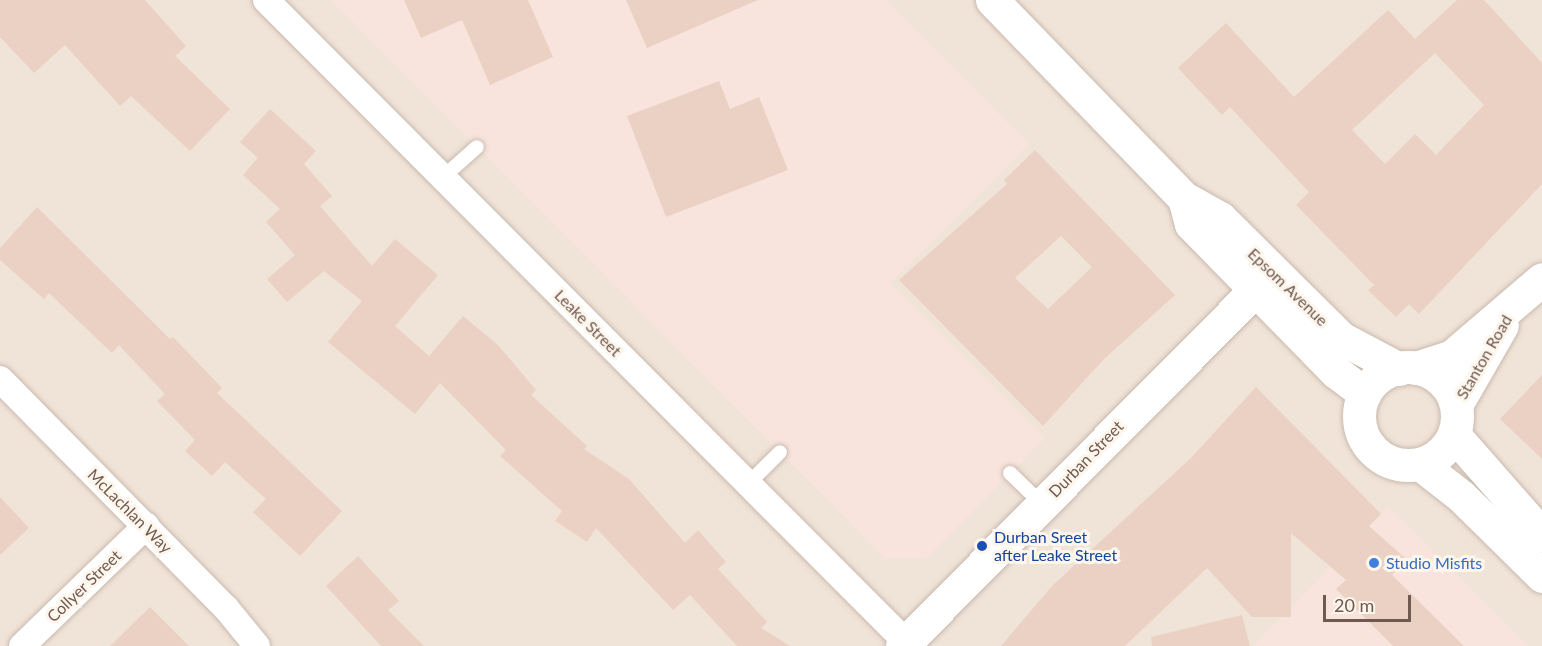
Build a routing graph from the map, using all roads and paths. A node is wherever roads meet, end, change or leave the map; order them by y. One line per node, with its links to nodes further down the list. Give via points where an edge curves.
1 (266, 0): 4 (street, Leake Street)
2 (992, 0): 6 (street, Epsom Avenue, via 1184,198 1191,224)
3 (477, 147): 4 (lane)
4 (443, 177): 15 (street, Leake Street)
5 (1542, 279): 7 (street, Stanton Road)
6 (1264, 281): 8 (street, Epsom Avenue, via 1341,338); 10 (street, Epsom Avenue); 16 (street, Durban Street)
7 (1512, 308): 8 (street, Stanton Road, via 1452,356); 11 (street, Stanton Road)
8 (1407, 368): 10 (street, via 1379,377); 11 (street, via 1446,384)
9 (0, 379): 17 (street, McLachlan Way)
10 (1365, 394): 13 (street, via 1359,419 1368,444 1389,461)
11 (1455, 420): 13 (street, via 1436,456); 18 (street)
12 (780, 452): 15 (lane)
13 (1420, 464): 19 (street, via 1461,496)
14 (1010, 473): 16 (lane)
15 (748, 484): 20 (street, Leake Street)
16 (1042, 504): 20 (street, Durban Street)
17 (146, 526): 21 (street, Collyer Street); 22 (street, McLachlan Way)
18 (1542, 534)
19 (1542, 576)
20 (906, 645)
21 (22, 646)
22 (257, 646)

